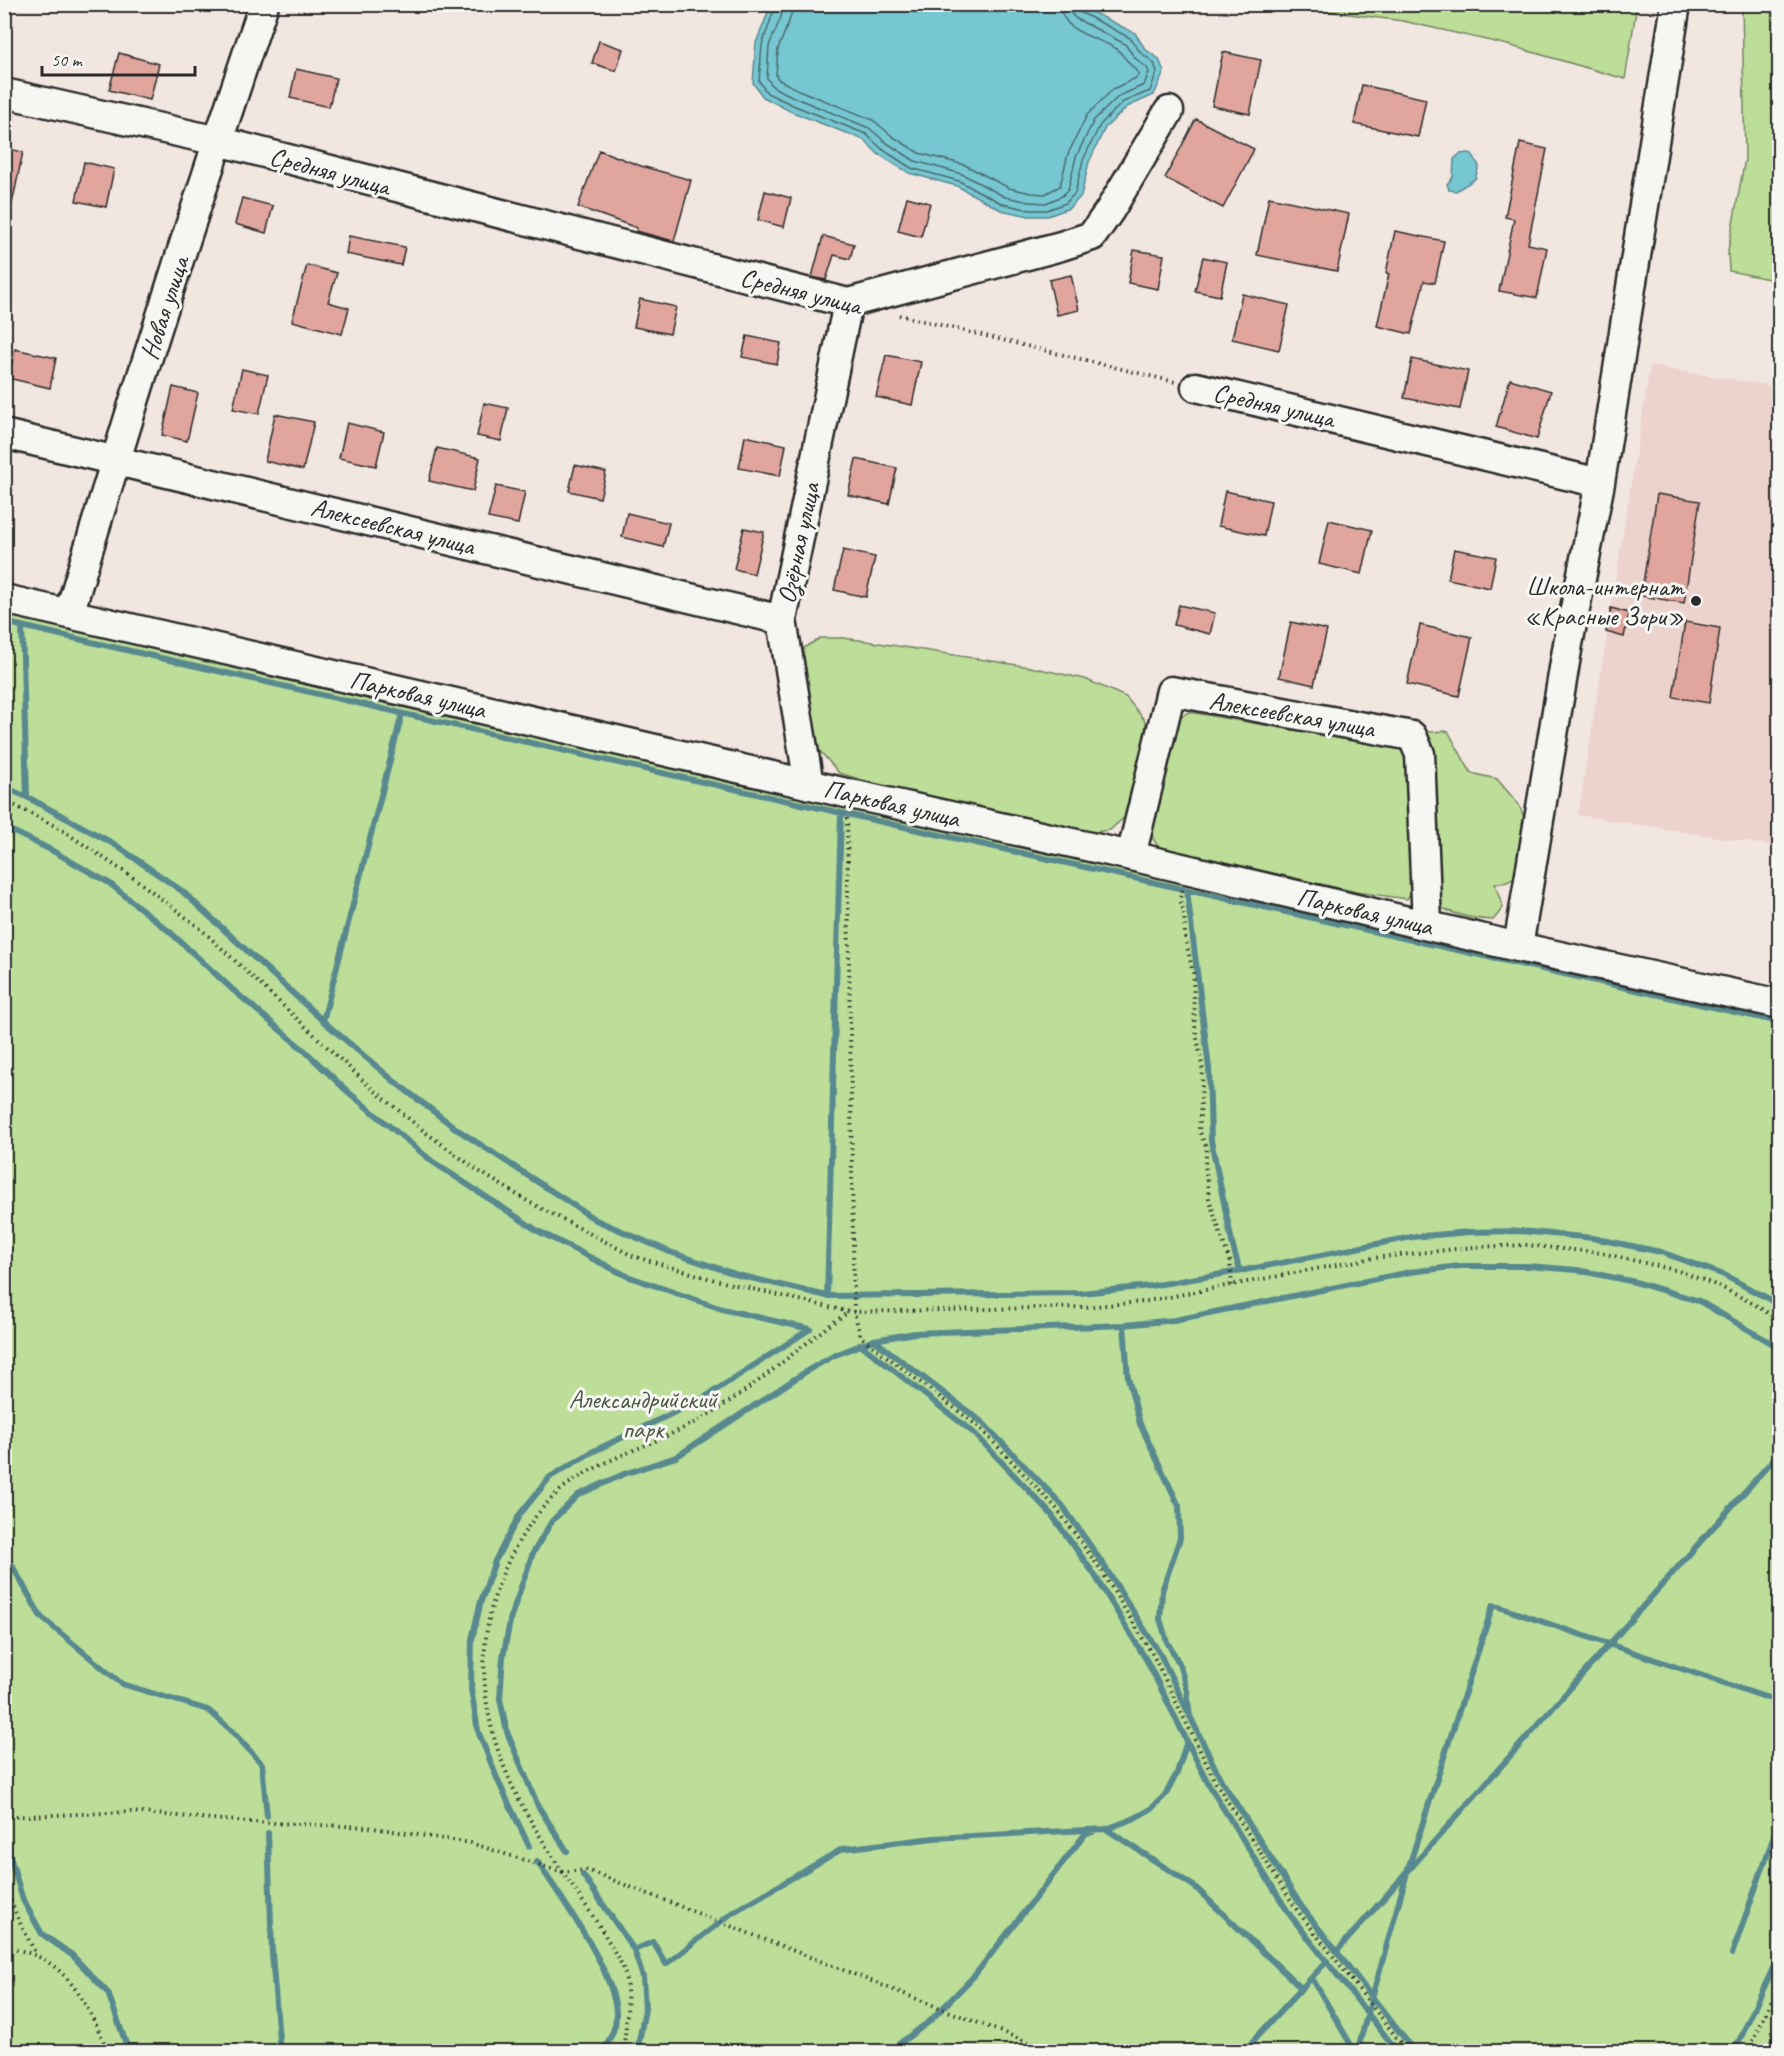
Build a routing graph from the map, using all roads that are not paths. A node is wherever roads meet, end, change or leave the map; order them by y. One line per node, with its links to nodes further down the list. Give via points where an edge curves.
1 (264, 4): 5 (street, Новая улица)
2 (1676, 4): 10 (street)
3 (4, 93): 5 (street, Средняя улица)
4 (1169, 111): 6 (street, via 1092,236)
5 (218, 141): 6 (street, Средняя улица); 9 (street, Новая улица)
6 (848, 303): 13 (street, Озёрная улица)
7 (1196, 387): 10 (street, Средняя улица)
8 (4, 434): 9 (street, Алексеевская улица)
9 (115, 460): 12 (street, Новая улица); 13 (street, Алексеевская улица)
10 (1599, 483): 17 (street)
11 (4, 599): 12 (street, Парковая улица)
12 (69, 614): 14 (street, Парковая улица)
13 (782, 620): 14 (street, Озёрная улица)
14 (809, 785): 15 (street, Парковая улица)
15 (1131, 856): 16 (street, Парковая улица); 16 (street, Алексеевская улица, via 1171,691 1412,736 1420,754)
16 (1427, 926): 17 (street, Парковая улица)
17 (1518, 947): 18 (street, Парковая улица)
18 (1779, 1004)

